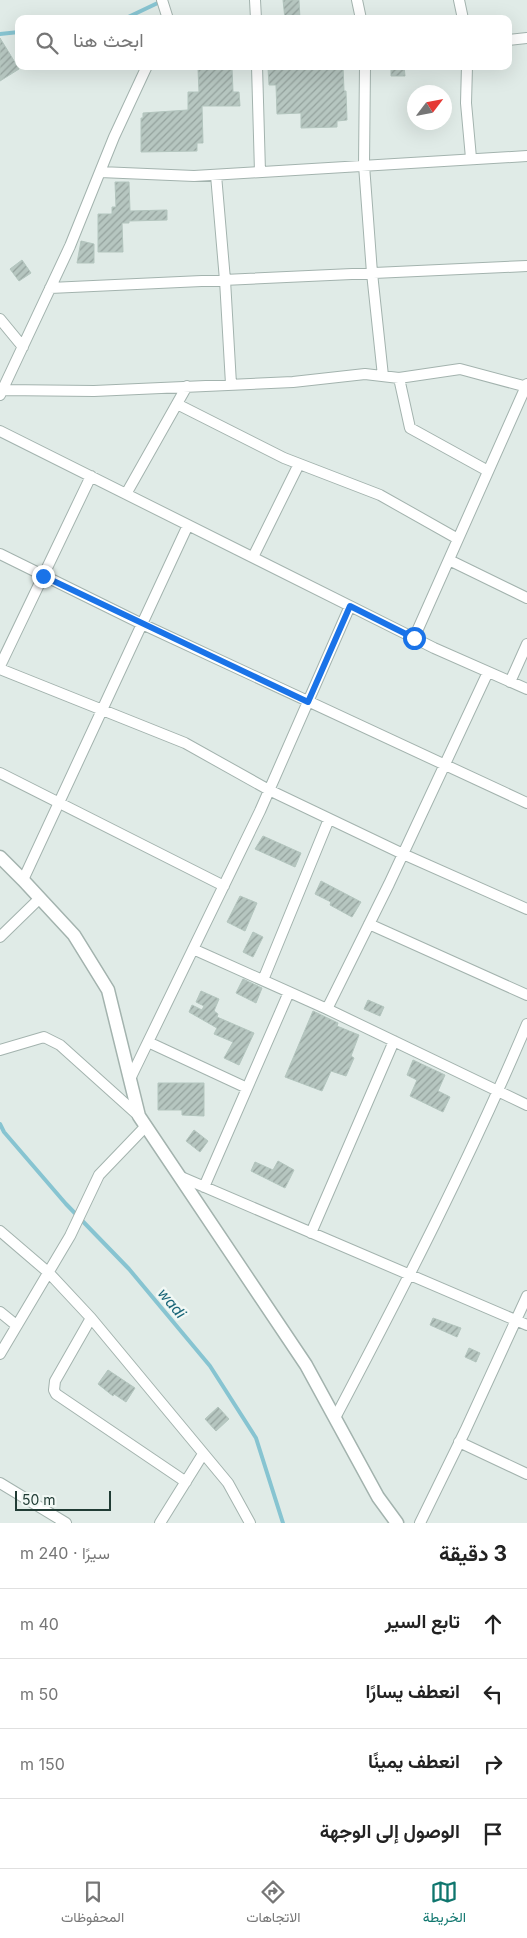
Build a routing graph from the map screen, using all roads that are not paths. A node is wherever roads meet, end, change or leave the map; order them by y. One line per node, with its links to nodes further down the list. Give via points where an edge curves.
1 (162, 0): 5 (street)
2 (255, 0): 6 (street)
3 (357, 0): 7 (street)
4 (459, 0): 8 (street)
5 (167, 15)
6 (256, 15)
7 (360, 15)
8 (462, 15)
9 (527, 38): 10 (street)
10 (512, 40)
11 (145, 70): 18 (street)
12 (257, 70): 19 (street)
13 (365, 70): 17 (street)
14 (467, 70): 16 (street)
15 (527, 156): 16 (street)
16 (471, 158): 17 (street)
17 (364, 165): 19 (street); 22 (street)
18 (100, 172): 20 (street); 24 (street)
19 (260, 172): 20 (street)
20 (216, 175): 23 (street)
21 (527, 266): 22 (street)
22 (372, 273): 23 (street); 27 (street)
23 (225, 280): 24 (street); 29 (street)
24 (50, 288): 26 (street)
25 (0, 319): 26 (street)
26 (23, 346): 32 (street)
27 (383, 376): 28 (street); 29 (street, via 365,374 293,382)
28 (399, 378): 31 (street, via 460,369); 36 (street, via 410,428)
29 (231, 384): 30 (street)
30 (187, 386): 32 (street); 33 (street)
31 (527, 386): 36 (street)
32 (1, 393)
33 (177, 404): 35 (street); 38 (street)
34 (0, 431): 37 (street)
35 (299, 464): 40 (street, via 380,495); 42 (street)
36 (488, 471): 40 (street)
37 (90, 476): 38 (street); 44 (street)
38 (126, 494): 39 (street)
39 (188, 525): 42 (street); 47 (street)
40 (458, 539): 43 (street)
41 (0, 554): 44 (street)
42 (253, 557): 46 (street)
43 (449, 560): 45 (street); 48 (street)
44 (43, 576): 47 (street); 50 (street)
45 (527, 598)
46 (350, 606): 48 (street); 54 (street)
47 (142, 624): 54 (street); 55 (street)
48 (414, 638): 51 (street)
49 (527, 644): 52 (street)
50 (0, 668): 55 (street)
51 (488, 672): 52 (street); 56 (street)
52 (510, 682): 53 (street)
53 (527, 689)
54 (308, 702): 56 (street); 58 (street)
55 (102, 711): 58 (street, via 185,742); 59 (street)
56 (445, 765): 60 (street); 62 (street)
57 (0, 774): 59 (street)
58 (269, 790): 61 (street); 65 (street)
59 (59, 803): 64 (street); 65 (street)
60 (527, 804)
61 (329, 818): 62 (street); 71 (street)
62 (403, 854): 67 (street); 68 (street)
63 (0, 857): 64 (street)
64 (24, 880): 66 (street)
65 (224, 886): 70 (street)
66 (40, 898): 69 (street); 79 (street, via 74,935 108,990)
67 (527, 909)
68 (369, 924): 73 (street); 74 (street)
69 (0, 937)
70 (193, 949): 71 (street); 77 (street)
71 (263, 980): 72 (street)
72 (289, 992): 74 (street); 80 (street)
73 (527, 995)
74 (327, 1009): 76 (street)
75 (527, 1024): 81 (street)
76 (394, 1041): 81 (street); 87 (street)
77 (148, 1042): 79 (street); 80 (street)
78 (0, 1050): 83 (street, via 44,1037 60,1045)
79 (130, 1079): 83 (street)
80 (247, 1088): 85 (street)
81 (498, 1091): 82 (street); 89 (street)
82 (527, 1105)
83 (143, 1121): 84 (street); 88 (street, via 99,1175)
84 (180, 1176): 85 (street); 97 (street, via 306,1365)
85 (204, 1187): 87 (street)
86 (0, 1231): 88 (street)
87 (311, 1233): 89 (street)
88 (49, 1273): 92 (street); 94 (street)
89 (410, 1275): 93 (street); 97 (street)
90 (527, 1296): 93 (street)
91 (0, 1312): 94 (street)
92 (90, 1318): 99 (street); 101 (street, via 55,1381 56,1394)
93 (516, 1320): 95 (street); 98 (street)
94 (16, 1325): 96 (street)
95 (527, 1326)
96 (0, 1354)
97 (335, 1418): 106 (street, via 378,1497)
98 (459, 1442): 100 (street); 107 (street)
99 (203, 1454): 101 (street); 105 (street, via 228,1483)
100 (527, 1474)
101 (186, 1482): 104 (street)
102 (0, 1483): 103 (street)
103 (66, 1523)
104 (160, 1523)
105 (250, 1523)
106 (397, 1523)
107 (420, 1523)

